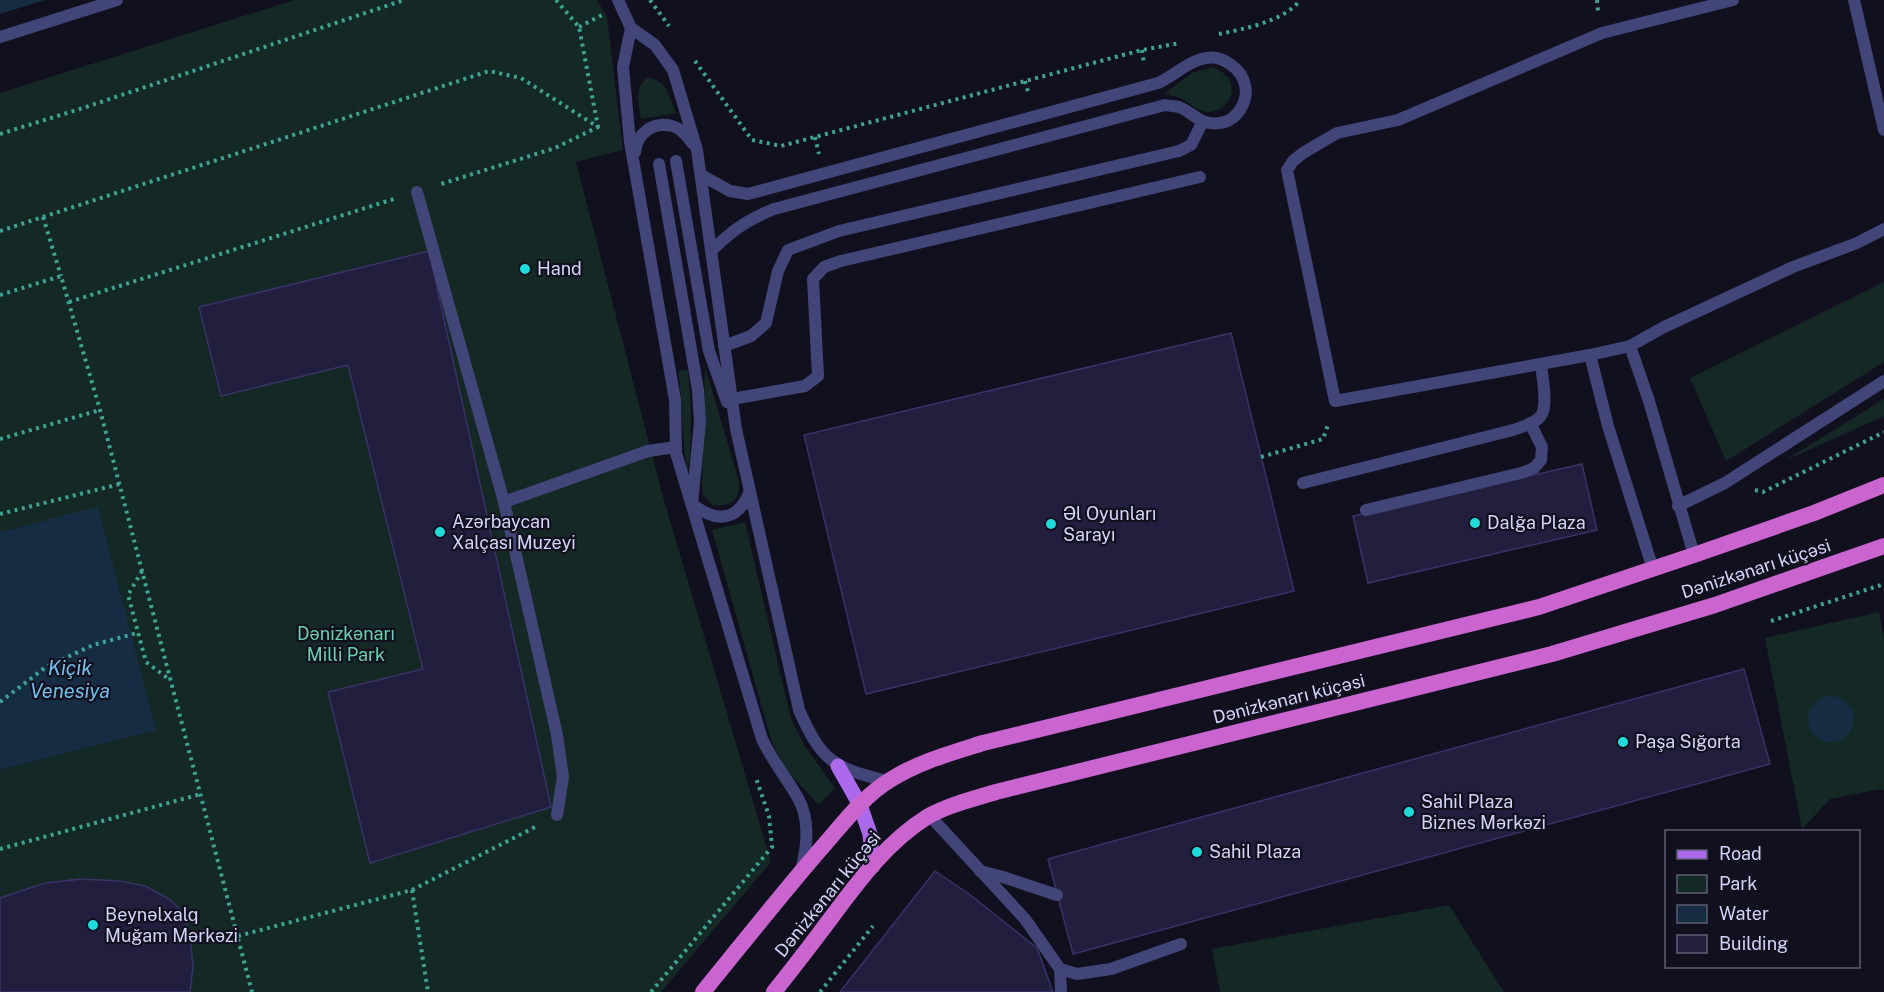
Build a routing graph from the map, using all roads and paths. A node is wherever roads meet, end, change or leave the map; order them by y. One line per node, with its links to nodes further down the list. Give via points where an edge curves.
1 (117, 0): 11 (lane)
2 (404, 0): 18 (path)
3 (556, 0): 16 (path, via 579,27)
4 (618, 0): 9 (lane)
5 (651, 0): 10 (path)
6 (1300, 0): 12 (path, via 1293,9 1253,27)
7 (1733, 0): 39 (lane, via 1602,33 1398,120 1337,133 1293,161 1287,170)
8 (1854, 0): 17 (lane)
9 (632, 28): 19 (lane, via 655,45 673,70); 20 (lane, via 623,67)
10 (671, 28)
11 (0, 37)
12 (1209, 37)
13 (1187, 41): 14 (path, via 781,146 752,140)
14 (691, 56)
15 (1202, 123): 23 (lane, via 1222,123 1245,102 1245,84 1237,70 1222,58 1196,60 1158,84 748,194 730,191); 29 (lane, via 1179,107 1165,105 774,209 736,228); 33 (lane, via 1191,146 1179,151 839,231 788,250 778,271 766,323 751,336)
16 (598, 127): 25 (path, via 555,148); 26 (path, via 520,78 489,70)
17 (1884, 130)
18 (0, 134)
19 (697, 150): 20 (lane, via 687,135 673,126 659,126 647,129 636,142); 23 (lane)
20 (633, 160): 45 (lane, via 675,400)
21 (676, 161): 42 (lane, via 709,351)
22 (659, 164): 53 (lane, via 698,390 700,422)
23 (701, 175): 29 (lane)
24 (1200, 177): 38 (lane, via 824,267 813,279 818,376 805,386)
25 (417, 192): 32 (path); 52 (lane)
26 (43, 217): 28 (path); 30 (path)
27 (1884, 229): 34 (lane, via 1792,267)
28 (0, 231)
29 (711, 251): 33 (lane)
30 (61, 276): 31 (path); 32 (path)
31 (0, 295)
32 (69, 302): 40 (path)
33 (724, 346): 38 (lane)
34 (1630, 346): 35 (lane); 54 (lane)
35 (1590, 356): 36 (lane); 59 (lane)
36 (1541, 364): 39 (lane); 41 (lane, via 1545,406 1540,417)
37 (1884, 381): 48 (lane)
38 (732, 399): 42 (lane)
39 (1335, 401): 46 (path, via 1323,440)
40 (100, 410): 44 (path); 49 (path)
41 (1530, 423): 47 (lane); 55 (lane, via 1542,447 1541,460 1534,468)
42 (736, 429): 51 (lane)
43 (1884, 432): 48 (path, via 1763,492)
44 (0, 439)
45 (676, 447): 52 (lane, via 648,451); 53 (lane)
46 (1261, 457)
47 (1303, 483)
48 (1725, 483): 54 (lane)
49 (120, 484): 56 (path); 60 (path)
50 (1884, 485): 58 (highway, Dənizkənarı küçəsi)
51 (750, 491): 53 (lane, via 745,504 728,516 714,518); 66 (lane, via 799,710 810,736)
52 (504, 501): 71 (lane, via 557,735 563,777)
53 (692, 504): 75 (lane, via 762,739 800,801 806,833)
54 (1678, 506): 58 (lane)
55 (1366, 510)
56 (0, 514)
57 (1884, 546): 72 (highway, Dənizkənarı küçəsi, via 1715,604 1551,654 996,792)
58 (1694, 555): 59 (highway, Dənizkənarı küçəsi)
59 (1653, 569): 68 (highway, Dənizkənarı küçəsi, via 1539,607 983,743 918,765)
60 (142, 570): 63 (path, via 129,595); 64 (path)
61 (1884, 584): 62 (path)
62 (1771, 621)
63 (137, 633): 64 (path, via 146,662); 65 (path, via 93,645 46,667)
64 (171, 681): 69 (path)
65 (0, 702)
66 (838, 766): 68 (lane); 70 (main road)
67 (754, 772): 85 (path, via 769,816 772,847)
68 (887, 781): 70 (highway, Dənizkənarı küçəsi)
69 (201, 794): 73 (path); 80 (path)
70 (860, 805): 74 (main road, via 870,834); 75 (highway, Dənizkənarı küçəsi)
71 (557, 815): 77 (path)
72 (930, 816): 74 (highway, Dənizkənarı küçəsi, via 909,829); 76 (lane)
73 (0, 849)
74 (873, 866): 87 (highway, Dənizkənarı küçəsi)
75 (801, 871): 86 (highway, Dənizkənarı küçəsi)
76 (979, 871): 78 (lane); 82 (lane, via 1025,919)
77 (412, 890): 80 (path); 84 (path)
78 (1057, 895)
79 (873, 926): 88 (path)
80 (238, 936): 83 (path)
81 (1181, 944): 82 (lane, via 1111,969 1077,974)
82 (1060, 969): 89 (lane)
83 (252, 992)
84 (428, 992)
85 (651, 992)
86 (703, 992)
87 (774, 992)
88 (820, 992)
89 (1061, 992)

